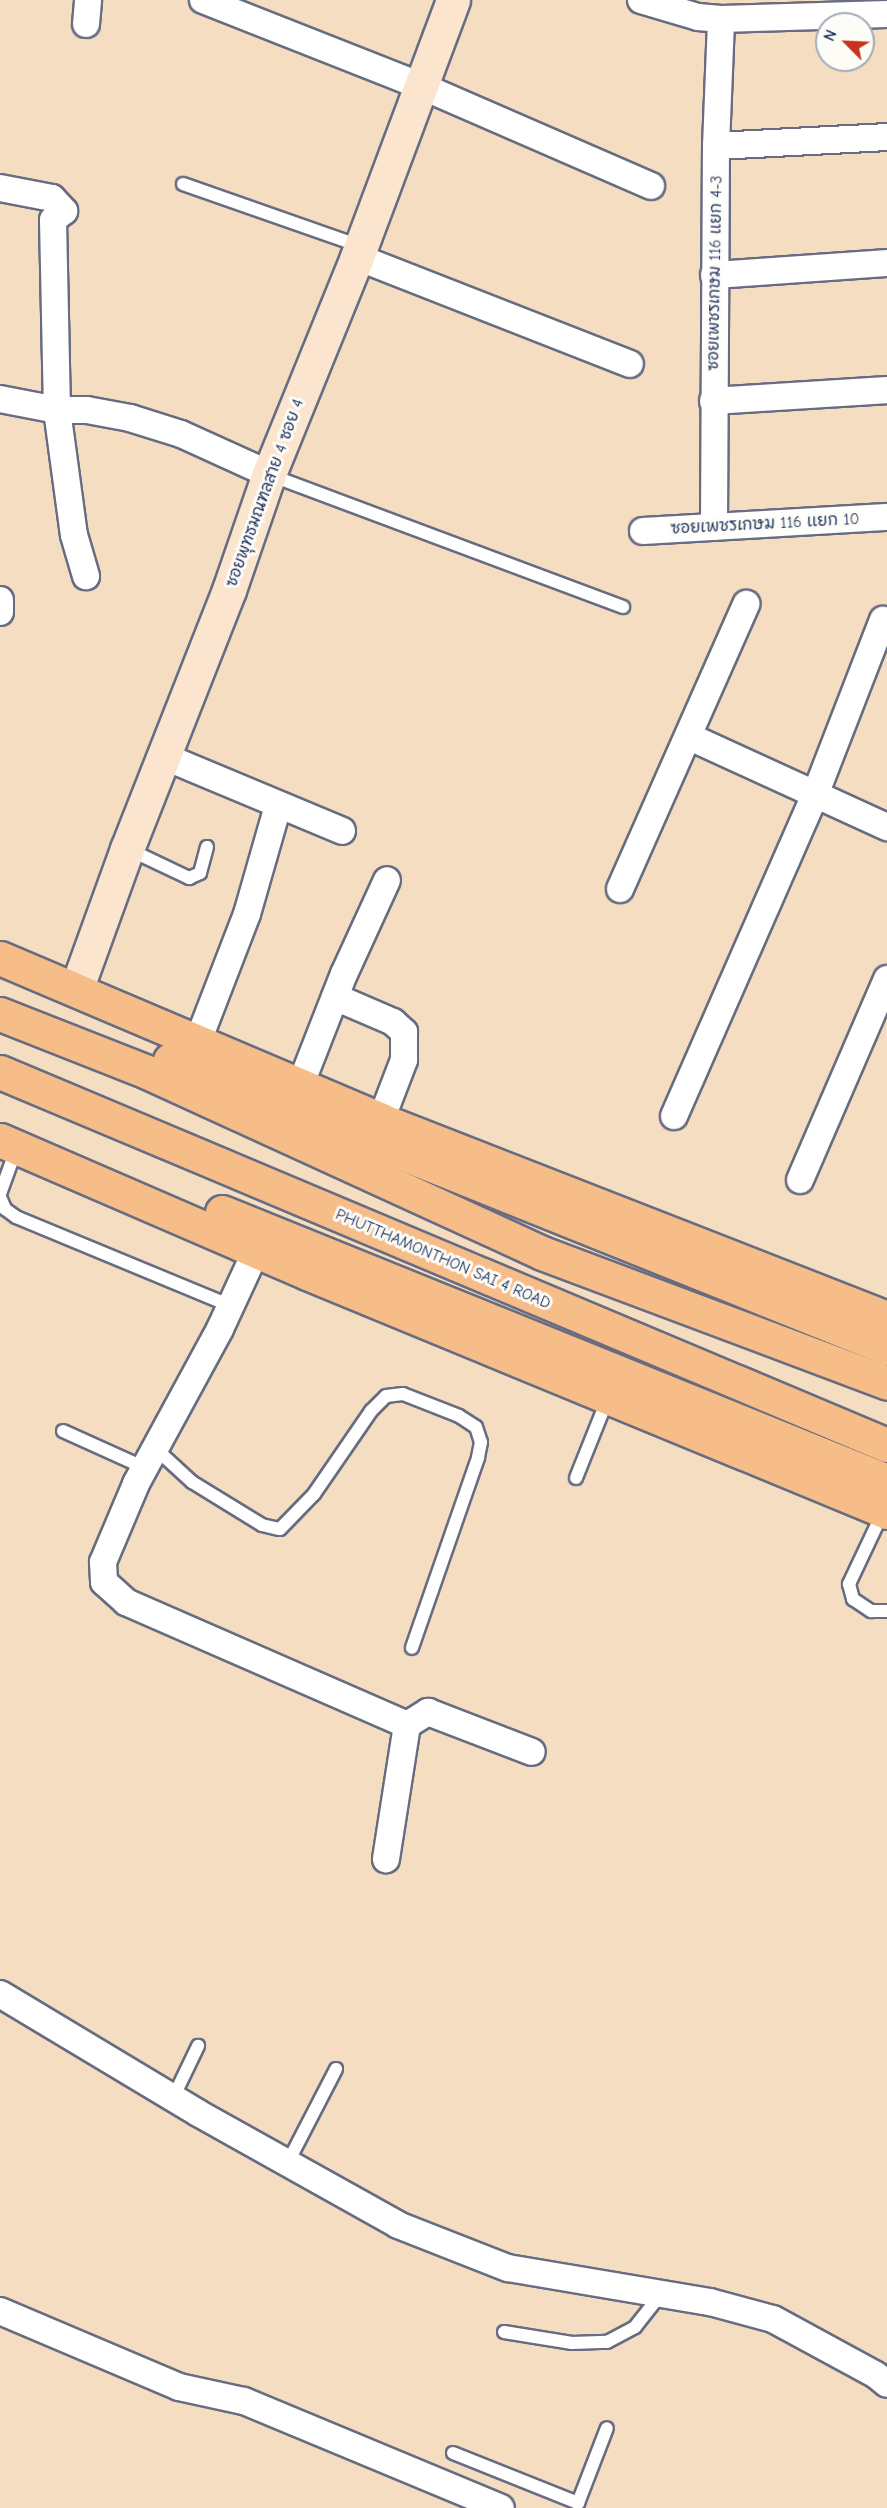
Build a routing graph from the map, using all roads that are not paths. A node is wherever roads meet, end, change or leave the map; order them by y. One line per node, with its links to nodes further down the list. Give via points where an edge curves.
1 (203, 0): 6 (street)
2 (453, 0): 6 (street, ซอยพุทธมณฑลสาย 4 ซอย 4)
3 (641, 0): 5 (street, via 698,17)
4 (887, 14): 5 (street)
5 (721, 19): 8 (street, ซอยเพชรเกษม 116 แยก 4-3)
6 (419, 85): 10 (street); 12 (street, ซอยพุทธมณฑลสาย 4 ซอย 4)
7 (887, 137): 8 (street)
8 (716, 146): 14 (street, ซอยเพชรเกษม 116 แยก 4-3)
9 (183, 184): 12 (lane)
10 (651, 186)
11 (0, 188): 19 (street, via 52,198 64,211 53,220)
12 (359, 252): 15 (street); 20 (street, ซอยพุทธมณฑลสาย 4 ซอย 4)
13 (887, 263): 14 (street)
14 (714, 275): 18 (street, ซอยเพชรเกษม 116 แยก 4-3)
15 (630, 364)
16 (887, 390): 18 (street)
17 (0, 399): 19 (street)
18 (713, 401): 22 (street, ซอยเพชรเกษม 116 แยก 4-3)
19 (57, 410): 20 (street, via 87,410 130,418 181,434); 24 (street, via 74,535)
20 (269, 474): 27 (lane); 31 (street, ซอยพุทธมณฑลสาย 4 ซอย 4, via 229,590)
21 (887, 517): 22 (street, ซอยเพชรเกษม 116 แยก 10)
22 (714, 527): 23 (street, ซอยเพชรเกษม 116 แยก 10)
23 (643, 531)
24 (86, 576)
25 (0, 600): 28 (street)
26 (746, 604): 30 (street)
27 (623, 607)
28 (0, 612)
29 (883, 620): 32 (street)
30 (690, 737): 32 (street); 39 (street)
31 (163, 756): 33 (street); 37 (street, ซอยพุทธมณฑลสาย 4 ซอย 4)
32 (815, 795): 34 (street); 48 (street)
33 (278, 806): 35 (street); 45 (street, via 247,914)
34 (887, 827)
35 (342, 831)
36 (207, 847): 37 (lane, via 200,873 189,878)
37 (127, 849): 42 (street, ซอยพุทธมณฑลสาย 4 ซอย 4)
38 (387, 880): 43 (street)
39 (620, 889)
40 (0, 958): 42 (main road)
41 (887, 979): 51 (street)
42 (77, 987): 45 (main road)
43 (334, 997): 47 (street); 49 (street, via 393,1022 404,1032 404,1060)
44 (0, 1013): 56 (main road, via 24,1005 48,1010); 57 (main road, via 147,1072 542,1253)
45 (198, 1041): 47 (main road)
46 (0, 1072): 60 (main road, PHUTTHAMONTHON SAI 4 ROAD)
47 (300, 1086): 49 (main road)
48 (674, 1116)
49 (381, 1120): 55 (main road)
50 (6, 1137): 52 (lane); 53 (main road); 63 (main road, via 733,1417)
51 (800, 1180)
52 (0, 1196): 54 (lane, via 5,1209 16,1217)
53 (256, 1251): 54 (street); 58 (main road)
54 (231, 1306): 61 (street)
55 (887, 1318)
56 (887, 1348)
57 (887, 1383)
58 (609, 1397): 62 (lane); 63 (main road)
59 (63, 1431): 61 (lane)
60 (887, 1445)
61 (150, 1458): 65 (lane, via 262,1526 280,1529 307,1503 371,1411 386,1396 403,1394 459,1416 476,1427 481,1442 478,1458); 66 (street, via 103,1562 104,1582 114,1596)
62 (576, 1478)
63 (886, 1501): 64 (lane, via 849,1584 853,1599 871,1611)
64 (887, 1611)
65 (412, 1648)
66 (406, 1725): 67 (street, via 428,1712); 68 (street)
67 (532, 1752)
68 (386, 1859)
69 (0, 1994): 72 (street)
70 (198, 2046): 72 (lane)
71 (336, 2069): 73 (lane)
72 (173, 2098): 73 (street)
73 (287, 2164): 74 (street, via 398,2226 461,2252 508,2268)
74 (662, 2293): 76 (lane, via 635,2327 607,2342 572,2343); 77 (street, via 773,2319 876,2375)
75 (0, 2311): 81 (street, via 179,2387 244,2401)
76 (504, 2332)
77 (887, 2385)
78 (608, 2428): 80 (lane)
79 (453, 2453): 80 (lane)
80 (577, 2506)
81 (501, 2508)

